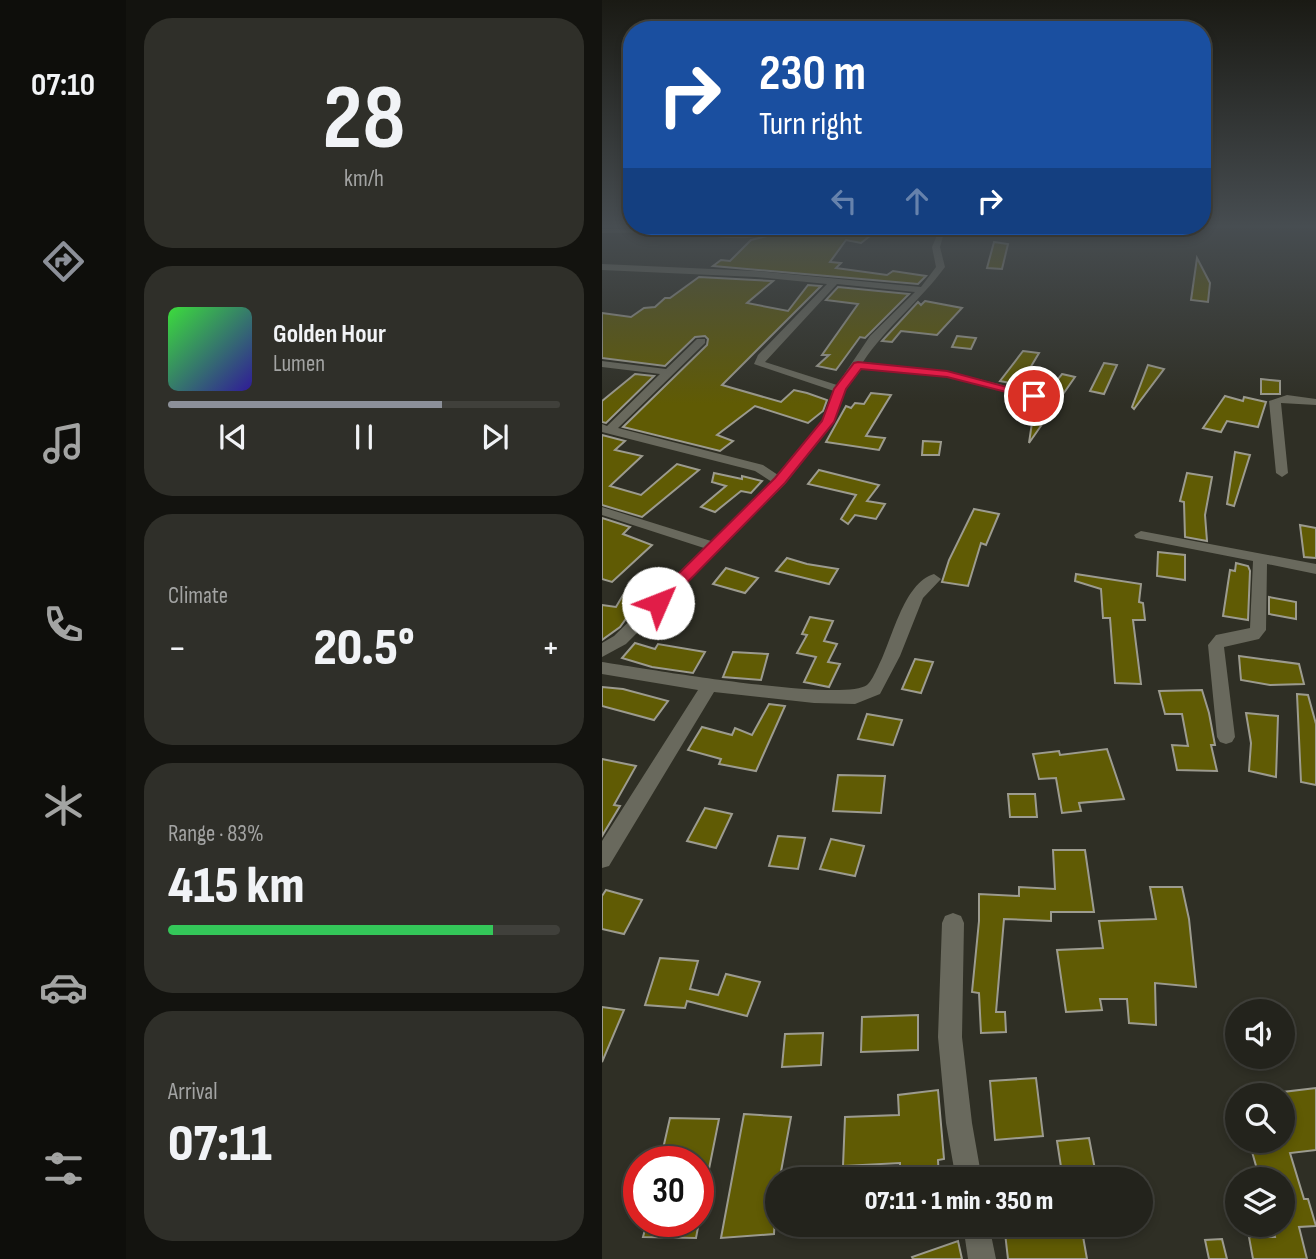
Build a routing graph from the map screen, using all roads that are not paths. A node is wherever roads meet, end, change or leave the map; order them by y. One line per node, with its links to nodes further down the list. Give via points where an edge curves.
1 (829, 287): 9 (street, via 760,364)
2 (887, 287): 4 (street)
3 (926, 287): 4 (street)
4 (923, 290): 7 (street, via 874,338)
5 (701, 341): 8 (street)
6 (602, 364): 8 (street)
7 (858, 365): 9 (street); 10 (street, via 947,374)
8 (668, 372): 12 (street)
9 (840, 389): 13 (street, via 828,422)
10 (1034, 396)
11 (1316, 402): 15 (street, via 1275,401)
12 (606, 429): 14 (street)
13 (797, 458): 14 (street); 16 (street)
14 (759, 468): 16 (street)
15 (1282, 473)
16 (780, 481): 19 (street)
17 (602, 511): 19 (street)
18 (1141, 535): 20 (street)
19 (715, 547): 23 (street, via 620,640)
20 (1260, 560): 21 (street); 26 (street, via 1258,630 1253,635 1222,639 1216,645)
21 (1316, 569)
22 (934, 579): 25 (street, via 916,595 874,689 855,697 814,696)
23 (602, 651)
24 (602, 668): 25 (street)
25 (710, 685): 27 (street)
26 (1226, 737)
27 (603, 855)
28 (953, 923): 29 (street, via 950,1037)
29 (967, 1167)
30 (978, 1237): 31 (street)
31 (982, 1259)

